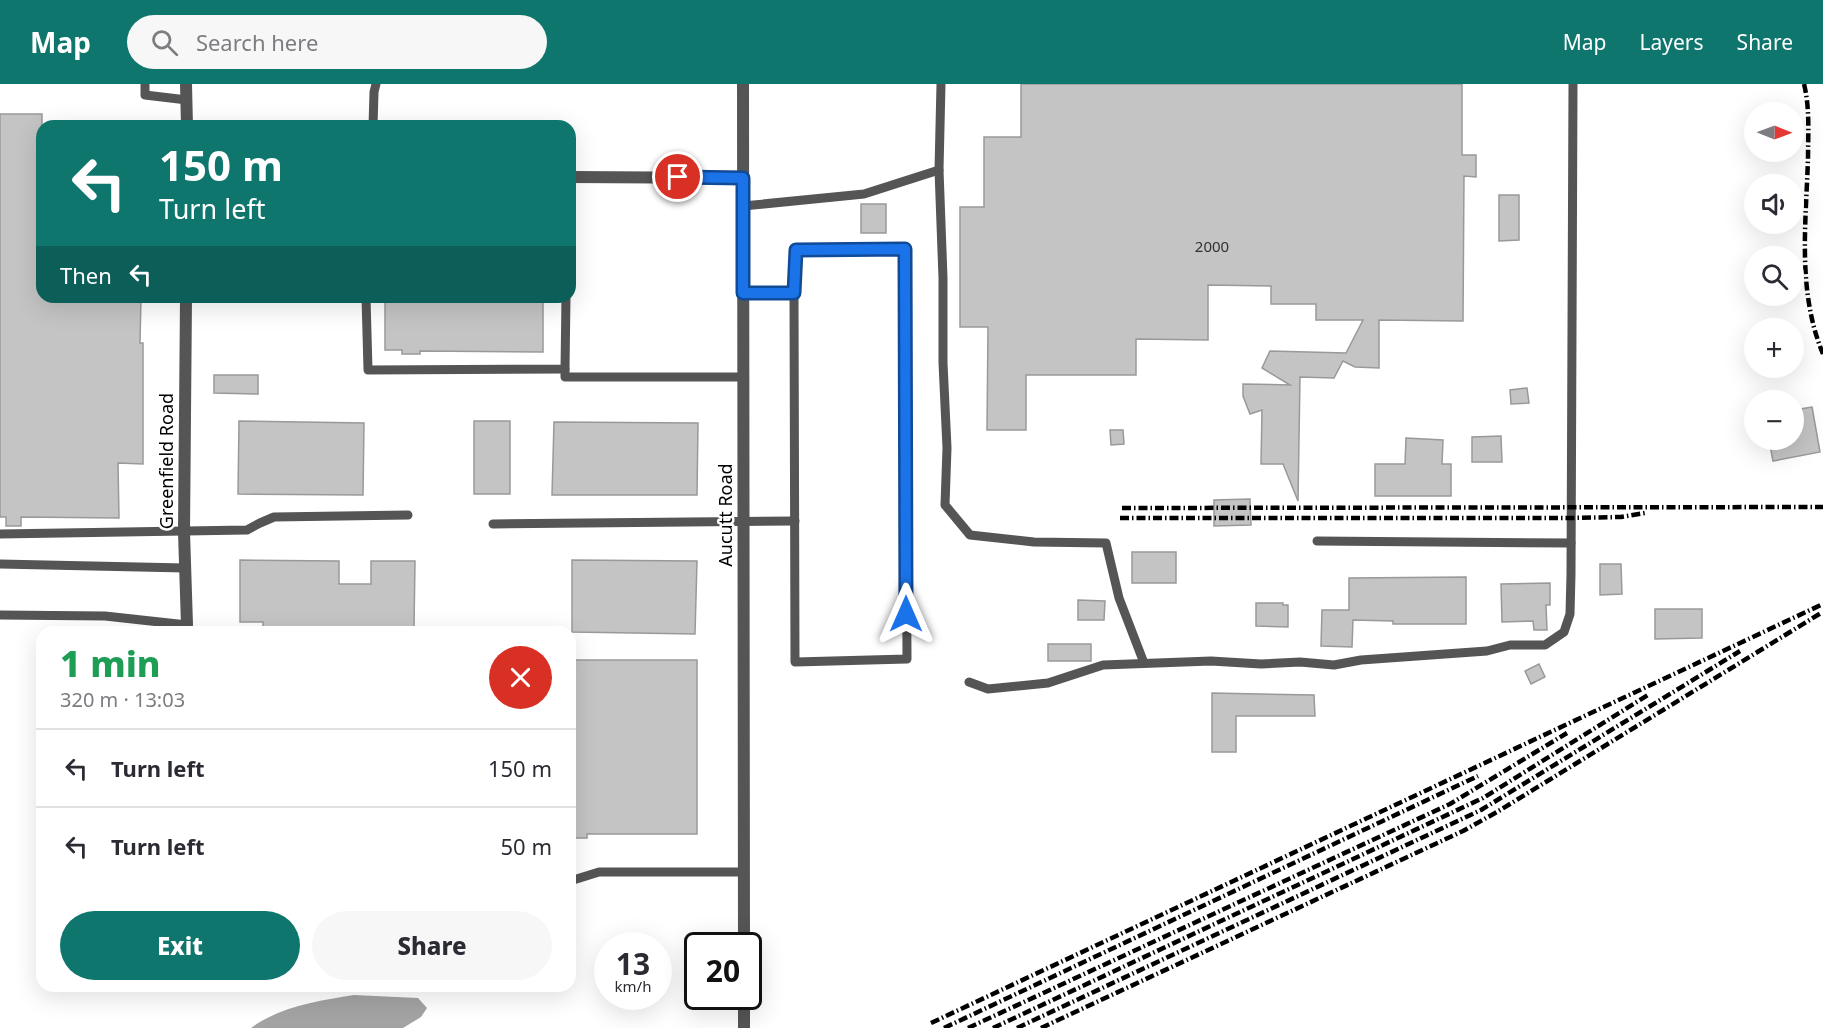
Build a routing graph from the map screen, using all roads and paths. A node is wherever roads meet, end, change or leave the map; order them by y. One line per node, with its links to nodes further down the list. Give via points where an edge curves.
1 (145, 84): 7 (lane, via 144,95)
2 (186, 84): 7 (street)
3 (376, 84): 9 (lane)
4 (743, 84): 12 (street, Aucutt Road)
5 (940, 84): 10 (lane)
6 (1573, 84): 28 (lane)
7 (187, 100): 8 (street)
8 (187, 120)
9 (373, 120)
10 (939, 170): 13 (lane, via 864,194); 33 (lane, via 947,448 945,505 970,535 1034,542 1106,543 1119,598)
11 (576, 177): 12 (street)
12 (743, 178): 13 (street, Aucutt Road)
13 (743, 206): 14 (street, Aucutt Road)
14 (743, 293): 15 (lane); 20 (street, Aucutt Road)
15 (794, 293): 22 (lane); 22 (lane, via 796,250 905,249 907,659 795,662)
16 (186, 303): 25 (street, Greenfield Road)
17 (366, 303): 19 (lane, via 368,370)
18 (566, 303): 19 (lane)
19 (565, 369): 20 (lane, via 565,377)
20 (743, 377): 23 (street, Aucutt Road)
21 (408, 515): 25 (lane, via 274,518 247,530)
22 (795, 521): 23 (lane)
23 (743, 522): 24 (lane); 35 (street, Aucutt Road)
24 (493, 525)
25 (183, 532): 26 (lane); 30 (street, Greenfield Road)
26 (0, 534)
27 (1317, 542): 28 (lane)
28 (1571, 543): 33 (lane, via 1570,614 1564,632 1545,645 1510,645 1487,651 1334,665)
29 (0, 564): 30 (lane)
30 (185, 568): 32 (street, Greenfield Road)
31 (0, 615): 32 (lane, via 105,616)
32 (187, 625)
33 (1144, 663): 34 (lane, via 1103,665 1048,683 988,689)
34 (969, 682)
35 (744, 872): 36 (lane, via 599,872); 37 (street, Aucutt Road)
36 (576, 879)
37 (744, 932)
38 (744, 1010): 39 (street)
39 (744, 1028)

